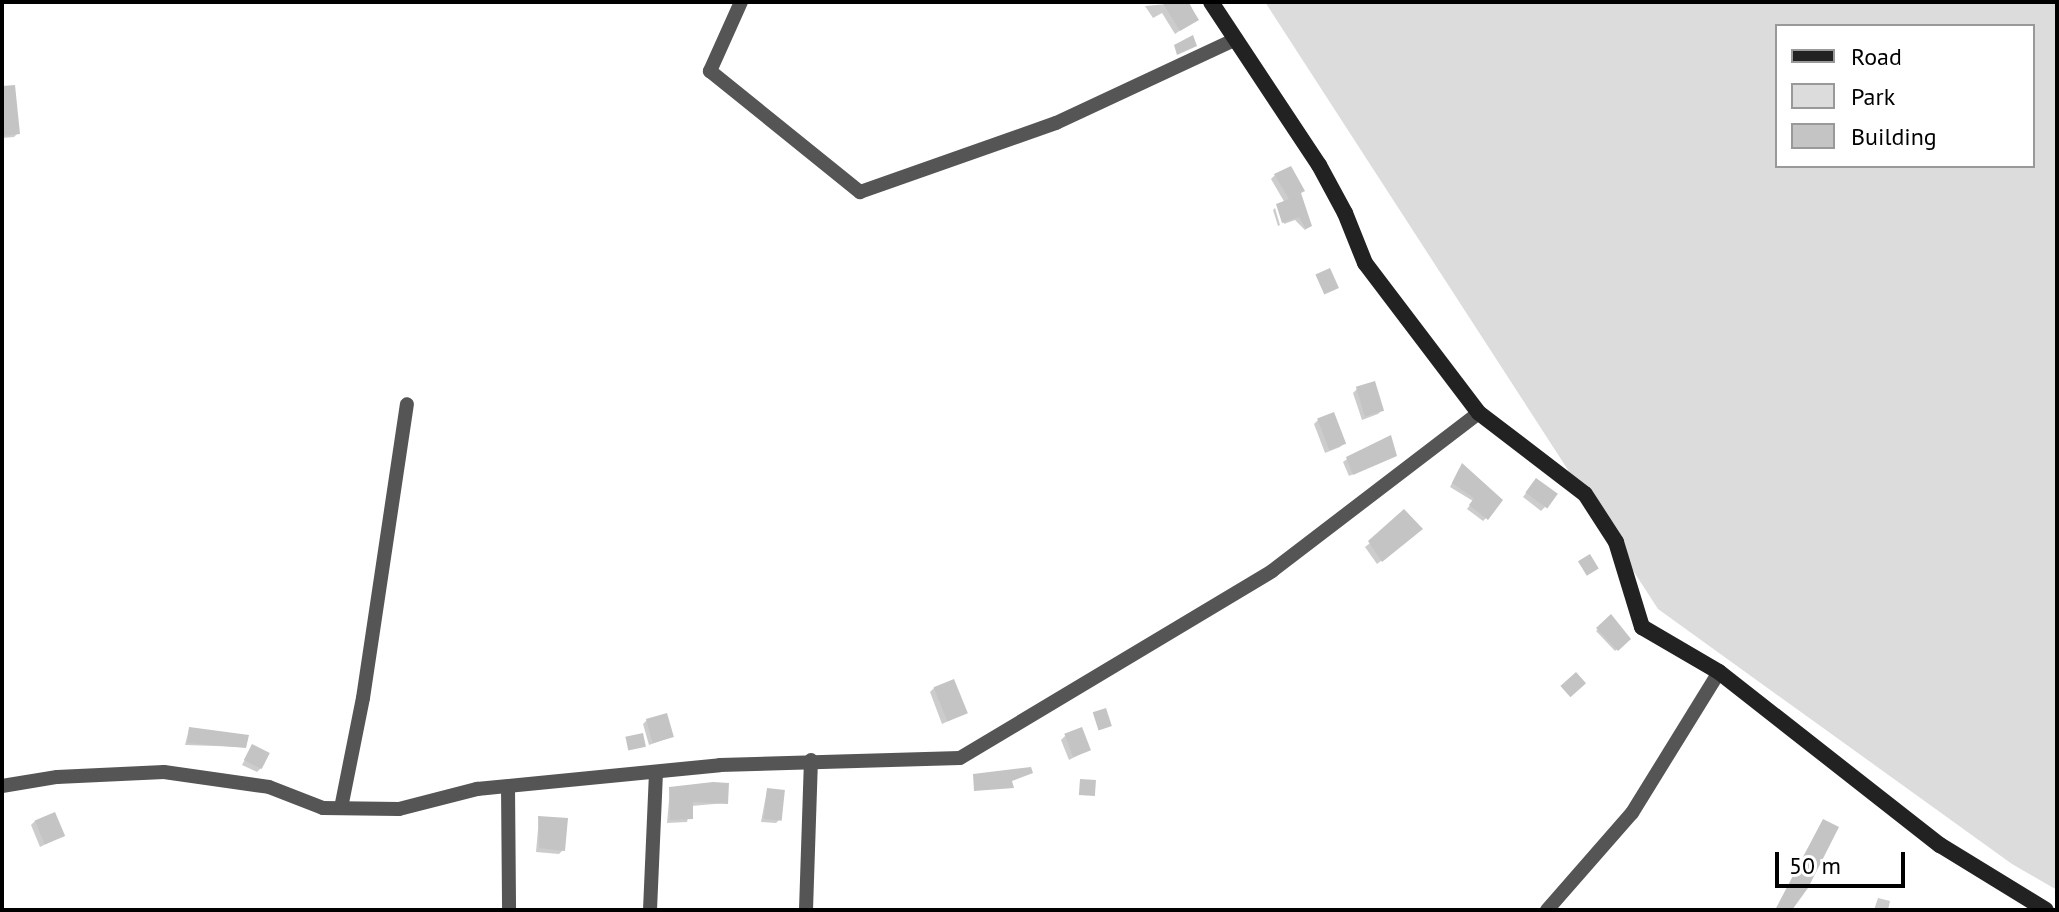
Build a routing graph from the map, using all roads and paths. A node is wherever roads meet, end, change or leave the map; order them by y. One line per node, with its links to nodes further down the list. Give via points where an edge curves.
1 (741, 2): 3 (street, via 710,71 860,192 1056,123)
2 (1211, 2): 3 (main road)
3 (1236, 39): 5 (main road, via 1319,165 1365,263)
4 (407, 404): 11 (street)
5 (1479, 413): 6 (main road, via 1585,494 1616,542 1642,627); 7 (street, via 1272,571 960,758)
6 (1719, 672): 15 (street, via 1632,813); 16 (main road, via 1940,845)
7 (811, 760): 8 (street); 14 (street)
8 (656, 773): 10 (street); 13 (street)
9 (2, 786): 11 (street, via 57,777 164,772 269,787 323,808)
10 (508, 787): 11 (street, via 399,809); 12 (street)
11 (341, 808)
12 (509, 910)
13 (650, 910)
14 (806, 910)
15 (1547, 910)
16 (2046, 910)

